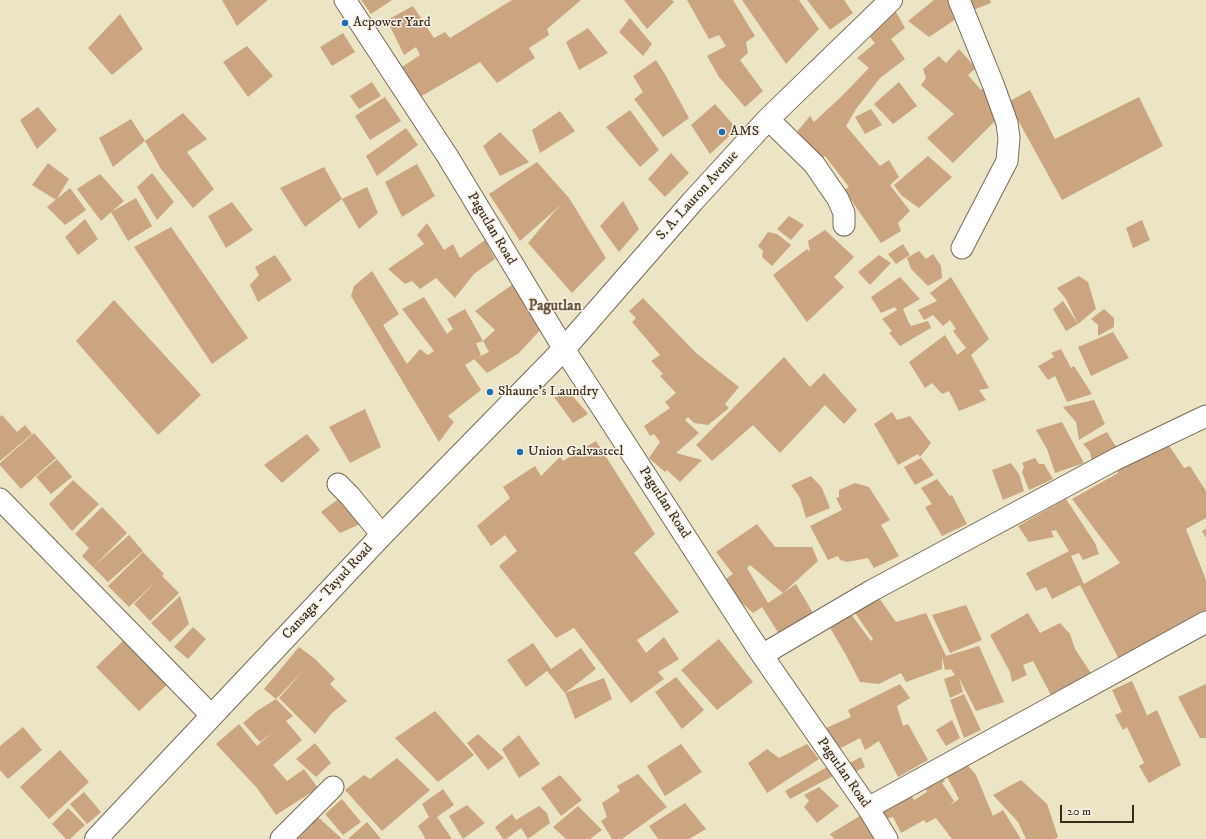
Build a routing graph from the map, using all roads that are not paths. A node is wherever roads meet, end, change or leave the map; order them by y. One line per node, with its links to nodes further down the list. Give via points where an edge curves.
1 (345, 0): 7 (street, Pagutlan Road, via 448,157)
2 (891, 0): 4 (highway, S. A. Lauron Avenue)
3 (959, 0): 6 (street, via 993,84 1007,123 1009,138 1007,161)
4 (768, 119): 5 (street, via 814,164 838,199 844,213); 7 (highway, S. A. Lauron Avenue)
5 (844, 225)
6 (962, 248)
7 (564, 349): 11 (highway, Cansaga - Tayud Road); 13 (street, Pagutlan Road)
8 (1206, 416): 13 (street, via 1116,459 878,587)
9 (338, 484): 11 (street)
10 (0, 499): 14 (street)
11 (382, 535): 14 (highway, Cansaga - Tayud Road)
12 (1206, 622): 16 (street)
13 (762, 655): 16 (street, Pagutlan Road)
14 (212, 716): 17 (highway, Cansaga - Tayud Road)
15 (333, 787): 18 (street)
16 (868, 808): 19 (street, Pagutlan Road)
17 (96, 839)
18 (281, 839)
19 (887, 839)

